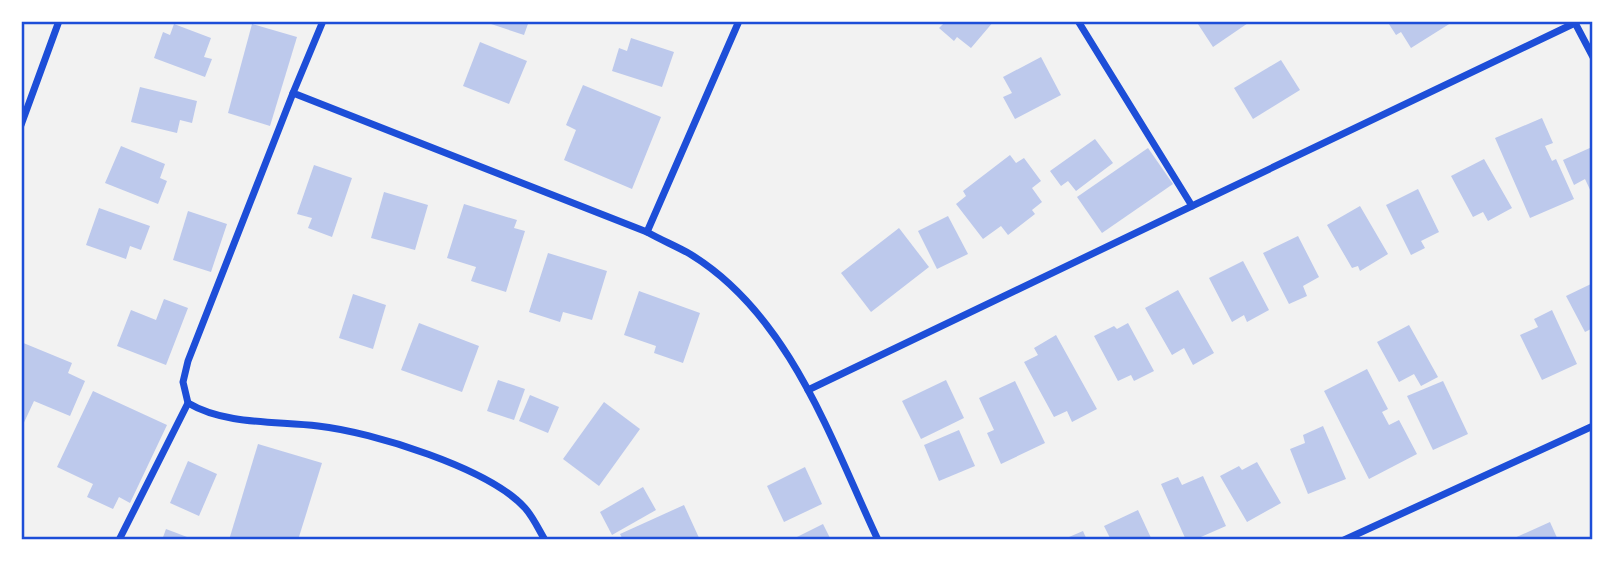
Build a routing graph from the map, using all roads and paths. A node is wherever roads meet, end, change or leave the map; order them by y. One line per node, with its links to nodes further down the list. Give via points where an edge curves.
1 (59, 21): 8 (street)
2 (323, 21): 7 (street)
3 (739, 21): 10 (street)
4 (1078, 21): 9 (street)
5 (1575, 22): 6 (street); 9 (street)
6 (1593, 57)
7 (293, 93): 10 (street); 12 (street, via 188,361 183,382)
8 (21, 125)
9 (1192, 206): 11 (street)
10 (647, 232): 11 (street, via 691,255 731,286 774,335)
11 (808, 390): 16 (street)
12 (188, 403): 14 (street); 15 (street, via 208,415 323,426 437,458 494,485 526,508)
13 (1593, 426): 17 (street)
14 (119, 540)
15 (545, 540)
16 (878, 540)
17 (1344, 540)

